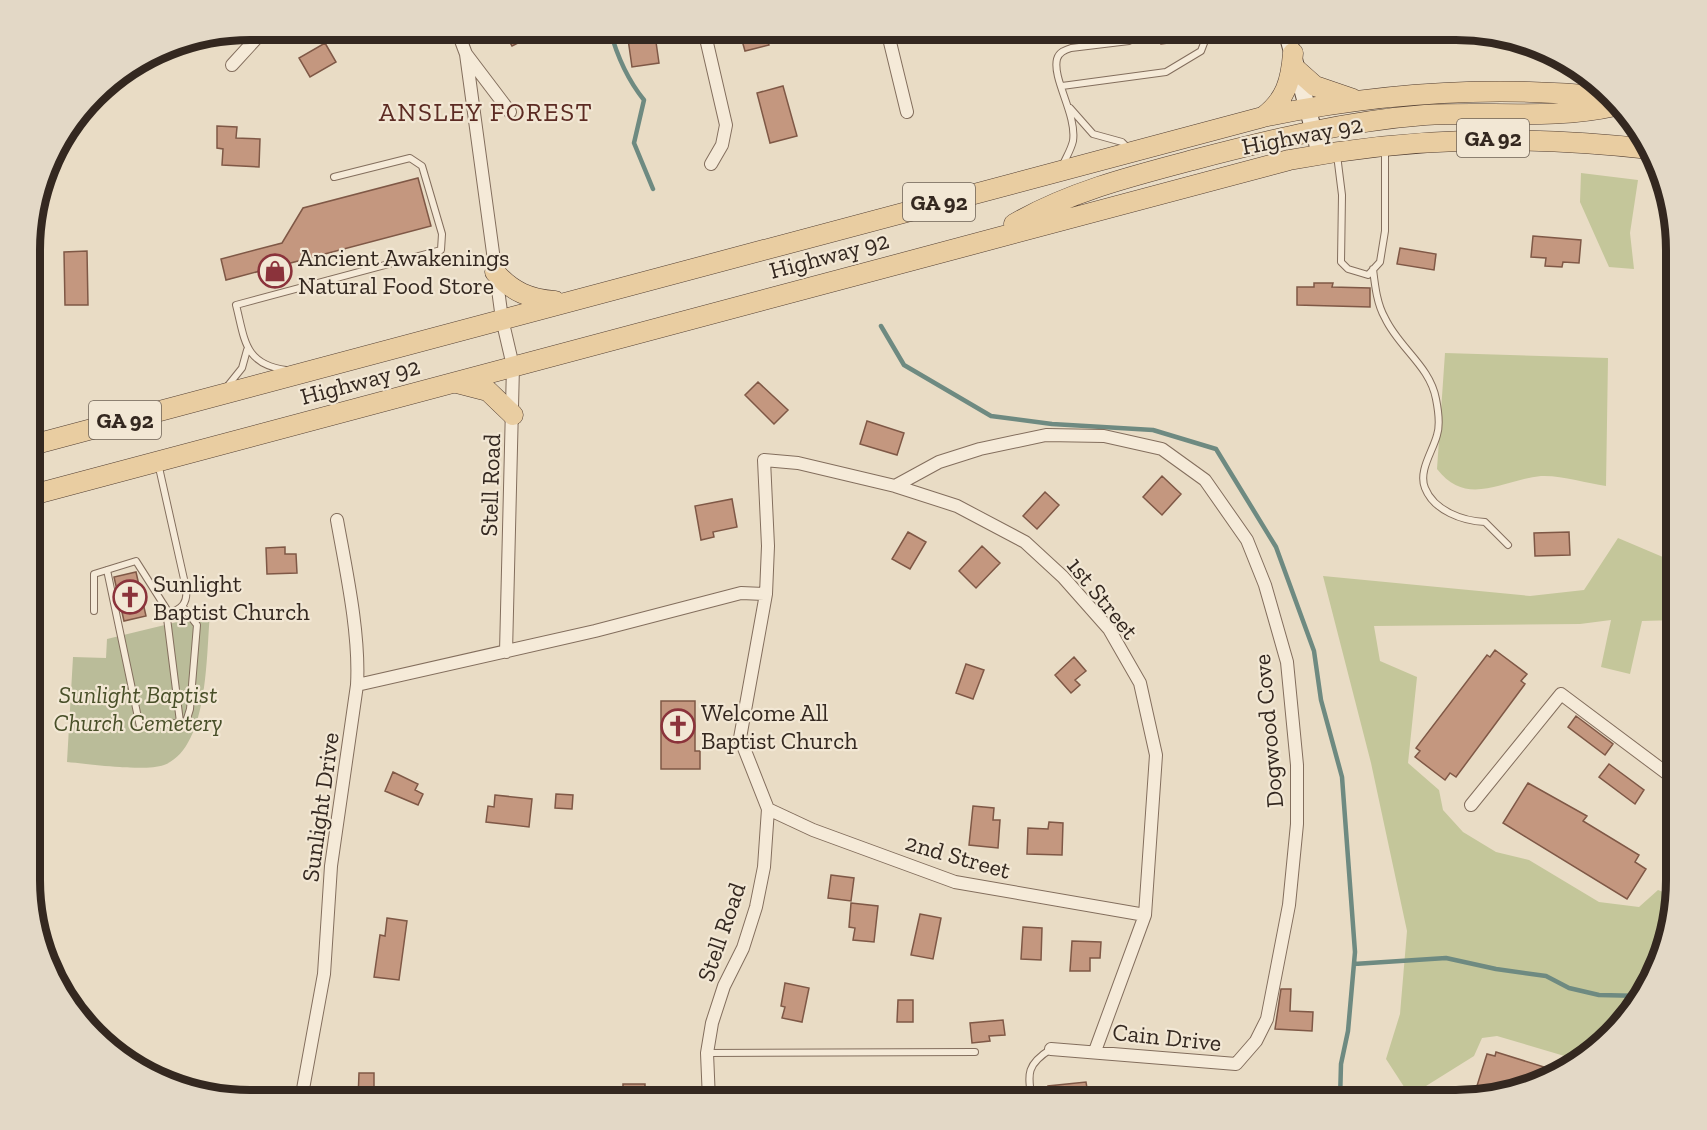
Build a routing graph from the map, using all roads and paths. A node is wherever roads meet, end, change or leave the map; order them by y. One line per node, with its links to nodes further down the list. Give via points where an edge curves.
1 (890, 40): 18 (street)
2 (1129, 40): 11 (lane, via 1062,51 1057,58)
3 (1206, 40): 11 (lane, via 1202,51 1166,72)
4 (1290, 40): 9 (street)
5 (254, 41): 10 (street)
6 (461, 41): 8 (street)
7 (706, 41): 27 (street, via 726,125 722,145)
8 (466, 54): 17 (street); 32 (street, Stell Road)
9 (1295, 61): 13 (main road, via 1315,86); 16 (street); 19 (main road, via 1280,102)
10 (232, 65)
11 (1062, 86): 14 (lane)
12 (1598, 96): 13 (main road, Highway 92 / GA 92, via 1473,91)
13 (1359, 100): 16 (main road, Highway 92 / GA 92)
14 (1070, 107): 25 (lane, via 1093,134 1122,142); 28 (lane, via 1073,140)
15 (1609, 107): 20 (main road, via 1545,113 1405,117)
16 (1308, 108): 19 (main road, Highway 92 / GA 92); 20 (street)
17 (510, 112)
18 (908, 112)
19 (1263, 117): 25 (main road, Highway 92 / GA 92)
20 (1314, 130): 26 (street); 30 (main road, via 1090,189 1041,209)
21 (1633, 137): 22 (main road)
22 (1588, 143): 23 (main road, Highway 92 / GA 92, via 1502,138); 24 (main road, Highway 92 / GA 92)
23 (1385, 145): 26 (main road, Highway 92 / GA 92); 31 (lane, via 1385,231 1380,262)
24 (1640, 148)
25 (1131, 151): 28 (main road, Highway 92 / GA 92)
26 (1328, 153): 30 (main road, Highway 92 / GA 92); 31 (lane, via 1342,195 1341,262 1348,269 1368,274)
27 (711, 164)
28 (1062, 169): 33 (main road, Highway 92 / GA 92)
29 (333, 177): 35 (lane, via 410,158 422,166 442,234 441,250 236,305)
30 (993, 238): 36 (main road, Highway 92 / GA 92)
31 (1373, 269): 47 (lane, via 1384,318 1426,372 1436,398 1438,433 1425,465 1424,487 1436,505 1468,521 1485,522)
32 (495, 272): 33 (main road, via 508,286 530,297); 34 (street, Stell Road)
33 (570, 301): 34 (main road, Highway 92 / GA 92)
34 (502, 319): 36 (street, Stell Road); 37 (main road, Highway 92 / GA 92)
35 (247, 350): 37 (lane, via 270,367); 39 (lane, via 242,368)
36 (513, 366): 38 (main road, Highway 92 / GA 92); 40 (street, Stell Road)
37 (307, 371): 39 (main road, Highway 92 / GA 92)
38 (451, 383): 40 (main road, via 488,391); 43 (main road, Highway 92 / GA 92)
39 (219, 395): 41 (main road, Highway 92 / GA 92)
40 (513, 415): 53 (street, Stell Road)
41 (40, 443)
42 (764, 460): 44 (street, 1st Street, via 798,463); 49 (street, Stell Road)
43 (158, 461): 45 (main road, Highway 92 / GA 92); 50 (lane, via 186,588)
44 (895, 486): 59 (street, 1st Street, via 957,506 1025,542 1098,617 1140,683 1156,755); 64 (street, Dogwood Cove, via 939,462 980,449 1046,435 1104,436 1162,449 1197,474 1247,540 1265,585 1287,662 1297,765 1297,824 1289,905 1267,1019 1256,1041)
45 (40, 493)
46 (337, 519): 54 (street, Sunlight Drive)
47 (1508, 545)
48 (107, 570): 51 (lane, via 94,574); 52 (lane, via 135,561); 55 (lane, via 140,727)
49 (766, 594): 53 (street, via 741,593); 58 (street, Stell Road, via 741,738)
50 (183, 607): 52 (lane); 55 (lane, via 197,625 190,709 186,722)
51 (94, 611)
52 (169, 613): 55 (lane)
53 (506, 652): 54 (street)
54 (357, 685): 66 (street, Sunlight Drive, via 331,866 324,974)
55 (180, 722)
56 (1666, 773): 57 (street, via 1561,694)
57 (1471, 805)
58 (768, 808): 59 (street, 2nd Street, via 813,830 955,882); 63 (street, Stell Road, via 764,867 756,907 743,948 724,986)
59 (1145, 915): 61 (street, 1st Street)
60 (1051, 1049): 61 (street); 65 (lane, via 1036,1058 1030,1070)
61 (1095, 1051): 64 (street, Cain Drive)
62 (975, 1052): 63 (lane)
63 (707, 1053): 67 (street, Stell Road)
64 (1236, 1064)
65 (1031, 1089)
66 (303, 1090)
67 (709, 1090)

